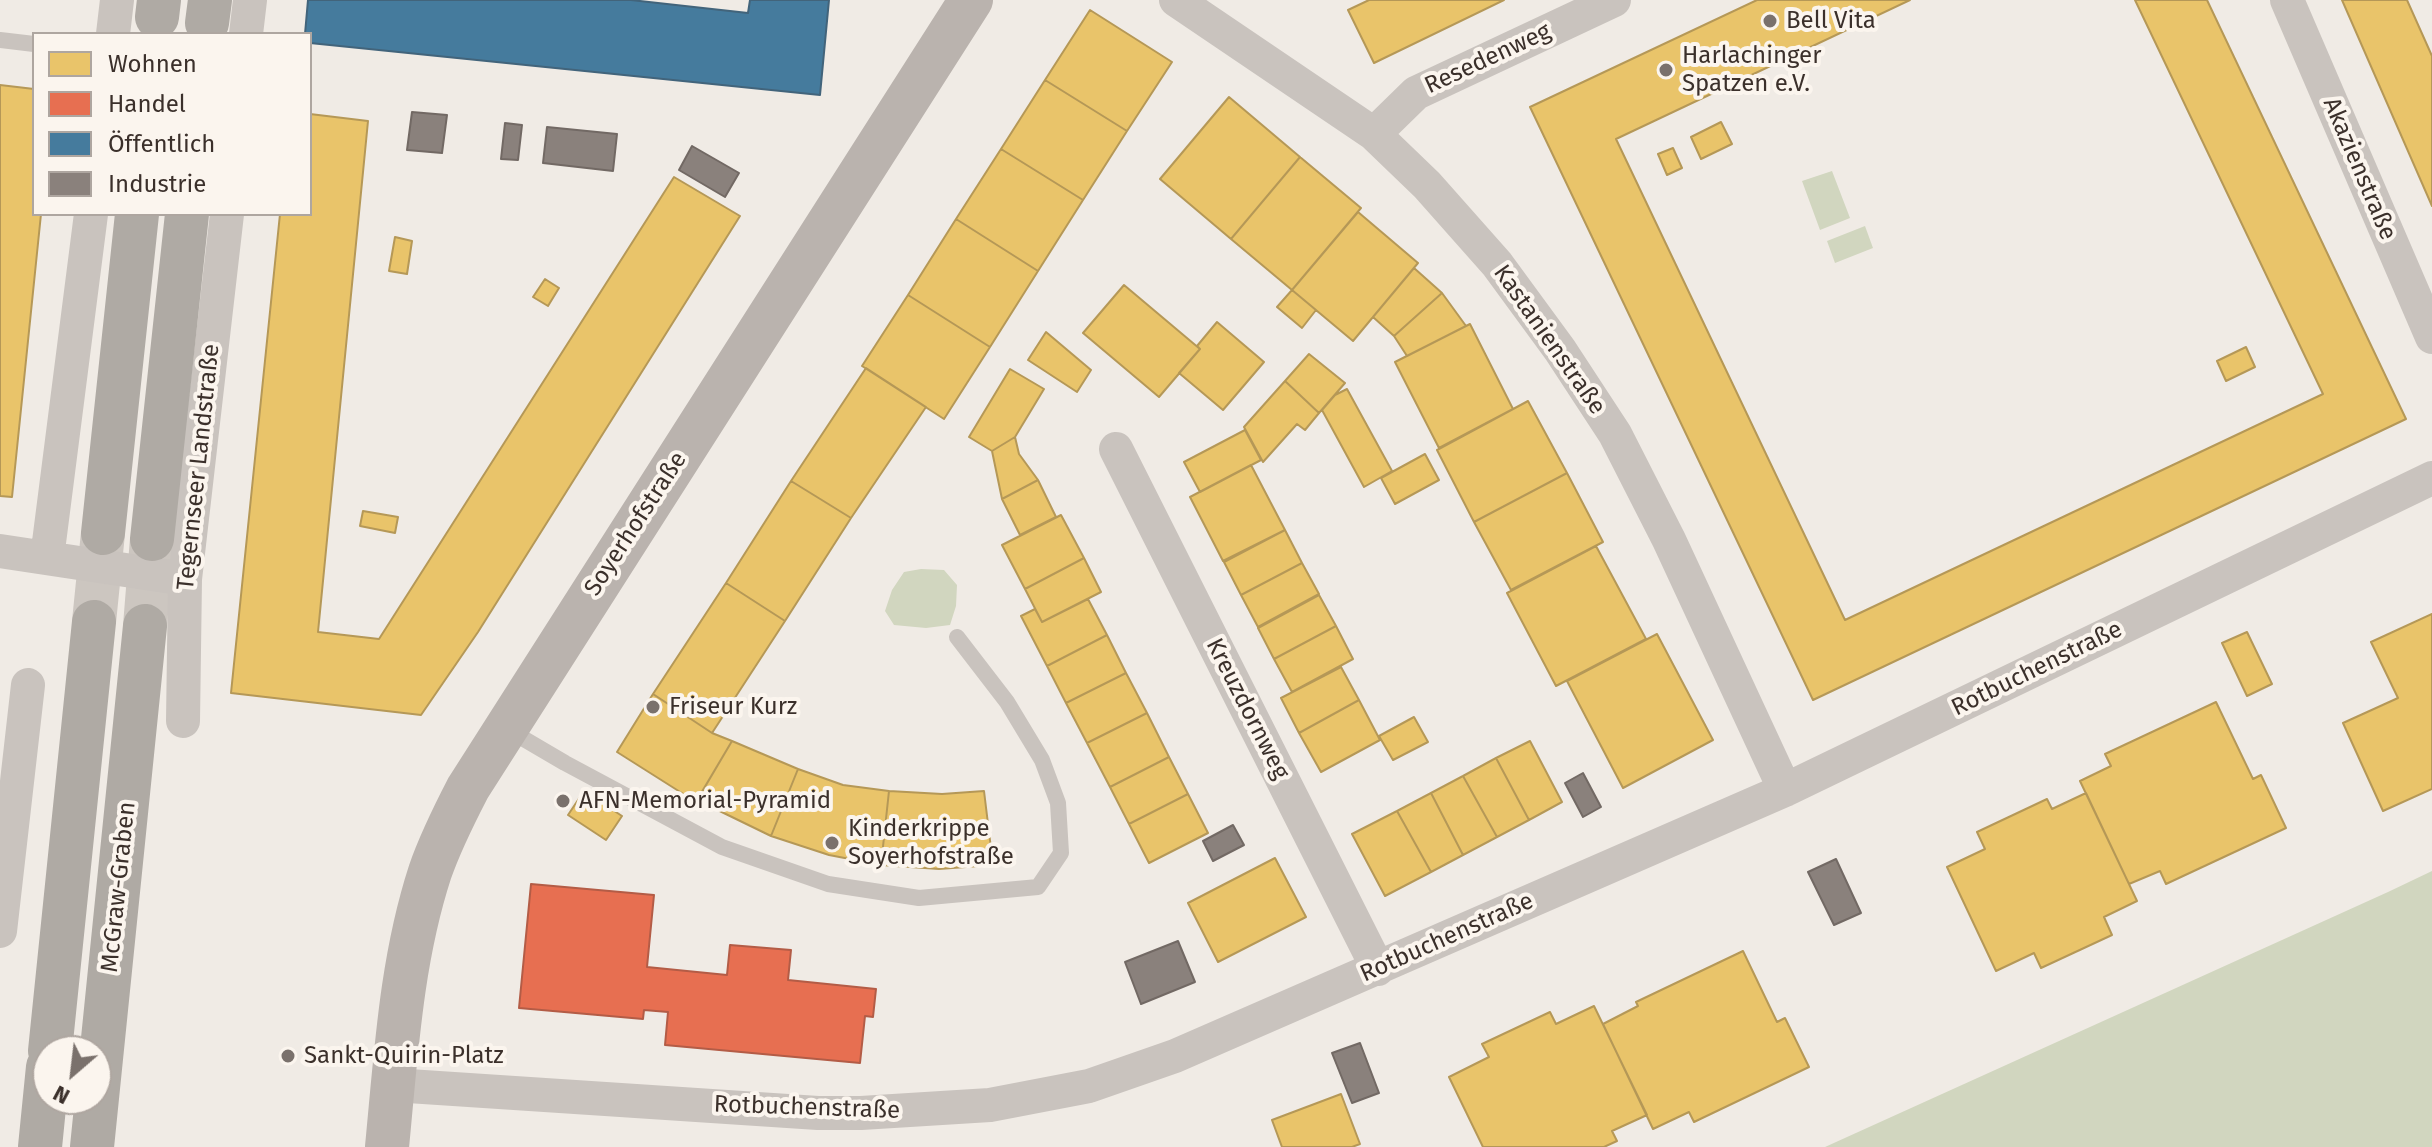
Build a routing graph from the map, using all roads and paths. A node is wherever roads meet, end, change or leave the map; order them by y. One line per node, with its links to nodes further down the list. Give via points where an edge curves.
1 (117, 0): 8 (street)
2 (250, 0): 7 (street)
3 (971, 0): 29 (main road, Soyerhofstraße)
4 (1176, 0): 11 (street, Kastanienstraße)
5 (1614, 0): 11 (street, Resedenweg, via 1416,93)
6 (2287, 0): 16 (street, Akazienstraße)
7 (221, 19)
8 (113, 32)
9 (0, 40): 10 (lane)
10 (32, 44)
11 (1374, 134): 30 (street, Kastanienstraße, via 1497,264 1615,434)
12 (91, 216): 22 (street)
13 (137, 216): 19 (highway)
14 (187, 216): 20 (highway)
15 (227, 216): 23 (street, Tegernseer Landstraße)
16 (2432, 337)
17 (1116, 449): 32 (street, Kreuzdornweg)
18 (2432, 478): 30 (street, Rotbuchenstraße)
19 (103, 533)
20 (152, 539)
21 (0, 551): 22 (street)
22 (47, 558): 23 (street)
23 (185, 579): 28 (street, Tegernseer Landstraße)
24 (94, 622): 33 (highway)
25 (145, 626): 37 (highway, McGraw-Graben)
26 (957, 637): 29 (lane, via 1007,702 1042,760 1058,803 1061,853 1038,887 919,898 828,884 722,847)
27 (28, 685): 31 (street)
28 (183, 721)
29 (506, 728): 34 (main road, Soyerhofstraße, via 468,788 426,884 411,945)
30 (1785, 790): 32 (street, Rotbuchenstraße)
31 (0, 931)
32 (1378, 969): 34 (street, Rotbuchenstraße, via 1089,1086 990,1105 818,1113)
33 (52, 1035)
34 (393, 1085): 38 (main road)
35 (43, 1115): 36 (highway)
36 (40, 1147)
37 (92, 1147)
38 (387, 1147)

